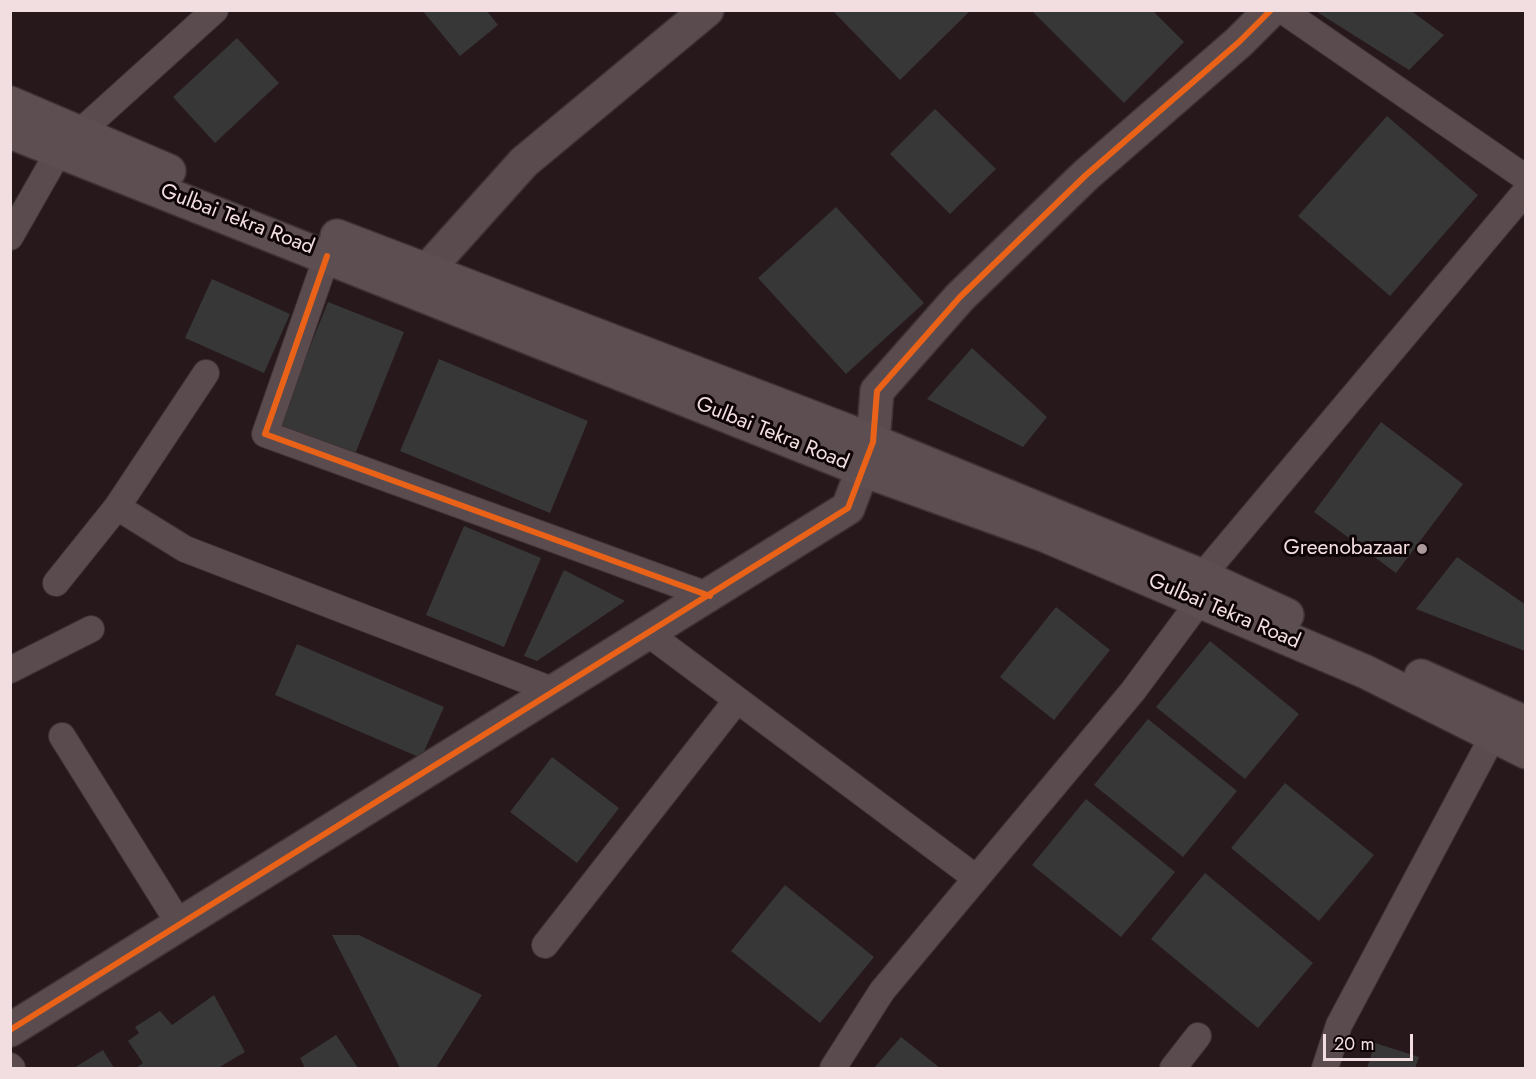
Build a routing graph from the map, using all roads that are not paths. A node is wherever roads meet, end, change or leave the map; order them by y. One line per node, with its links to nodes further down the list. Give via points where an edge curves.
1 (215, 10): 7 (street)
2 (707, 10): 12 (street, via 524,162)
3 (1271, 10): 14 (street, via 1086,175 960,297 877,391)
4 (1282, 10): 8 (street)
5 (10, 103): 7 (main road, Gulbai Tekra Road)
6 (10, 132): 7 (main road, Gulbai Tekra Road)
7 (70, 141): 10 (street); 11 (main road, Gulbai Tekra Road); 12 (main road, Gulbai Tekra Road, via 173,173)
8 (1526, 178)
9 (1526, 190): 17 (street)
10 (10, 237)
11 (327, 256): 14 (main road, Gulbai Tekra Road); 18 (street, via 265,434)
12 (427, 270): 14 (main road, Gulbai Tekra Road)
13 (207, 373): 15 (street)
14 (868, 456): 17 (main road, Gulbai Tekra Road); 18 (street, via 848,508)
15 (117, 507): 16 (street); 22 (street, via 185,549)
16 (56, 583)
17 (1200, 589): 24 (main road, Gulbai Tekra Road); 26 (main road, Gulbai Tekra Road); 28 (street, via 1133,691)
18 (710, 596): 20 (street)
19 (91, 629): 21 (street)
20 (649, 634): 22 (street); 23 (street)
21 (17, 660)
22 (557, 692): 29 (street)
23 (737, 700): 28 (street); 30 (street)
24 (1525, 723)
25 (62, 736): 29 (street)
26 (1493, 736): 27 (main road, Gulbai Tekra Road); 35 (street, via 1339,1025)
27 (1526, 752)
28 (976, 878): 33 (street, via 882,991)
29 (180, 925): 31 (street)
30 (545, 945)
31 (10, 1030)
32 (1198, 1036): 34 (street)
33 (833, 1068)
34 (1173, 1068)
35 (1325, 1068)

